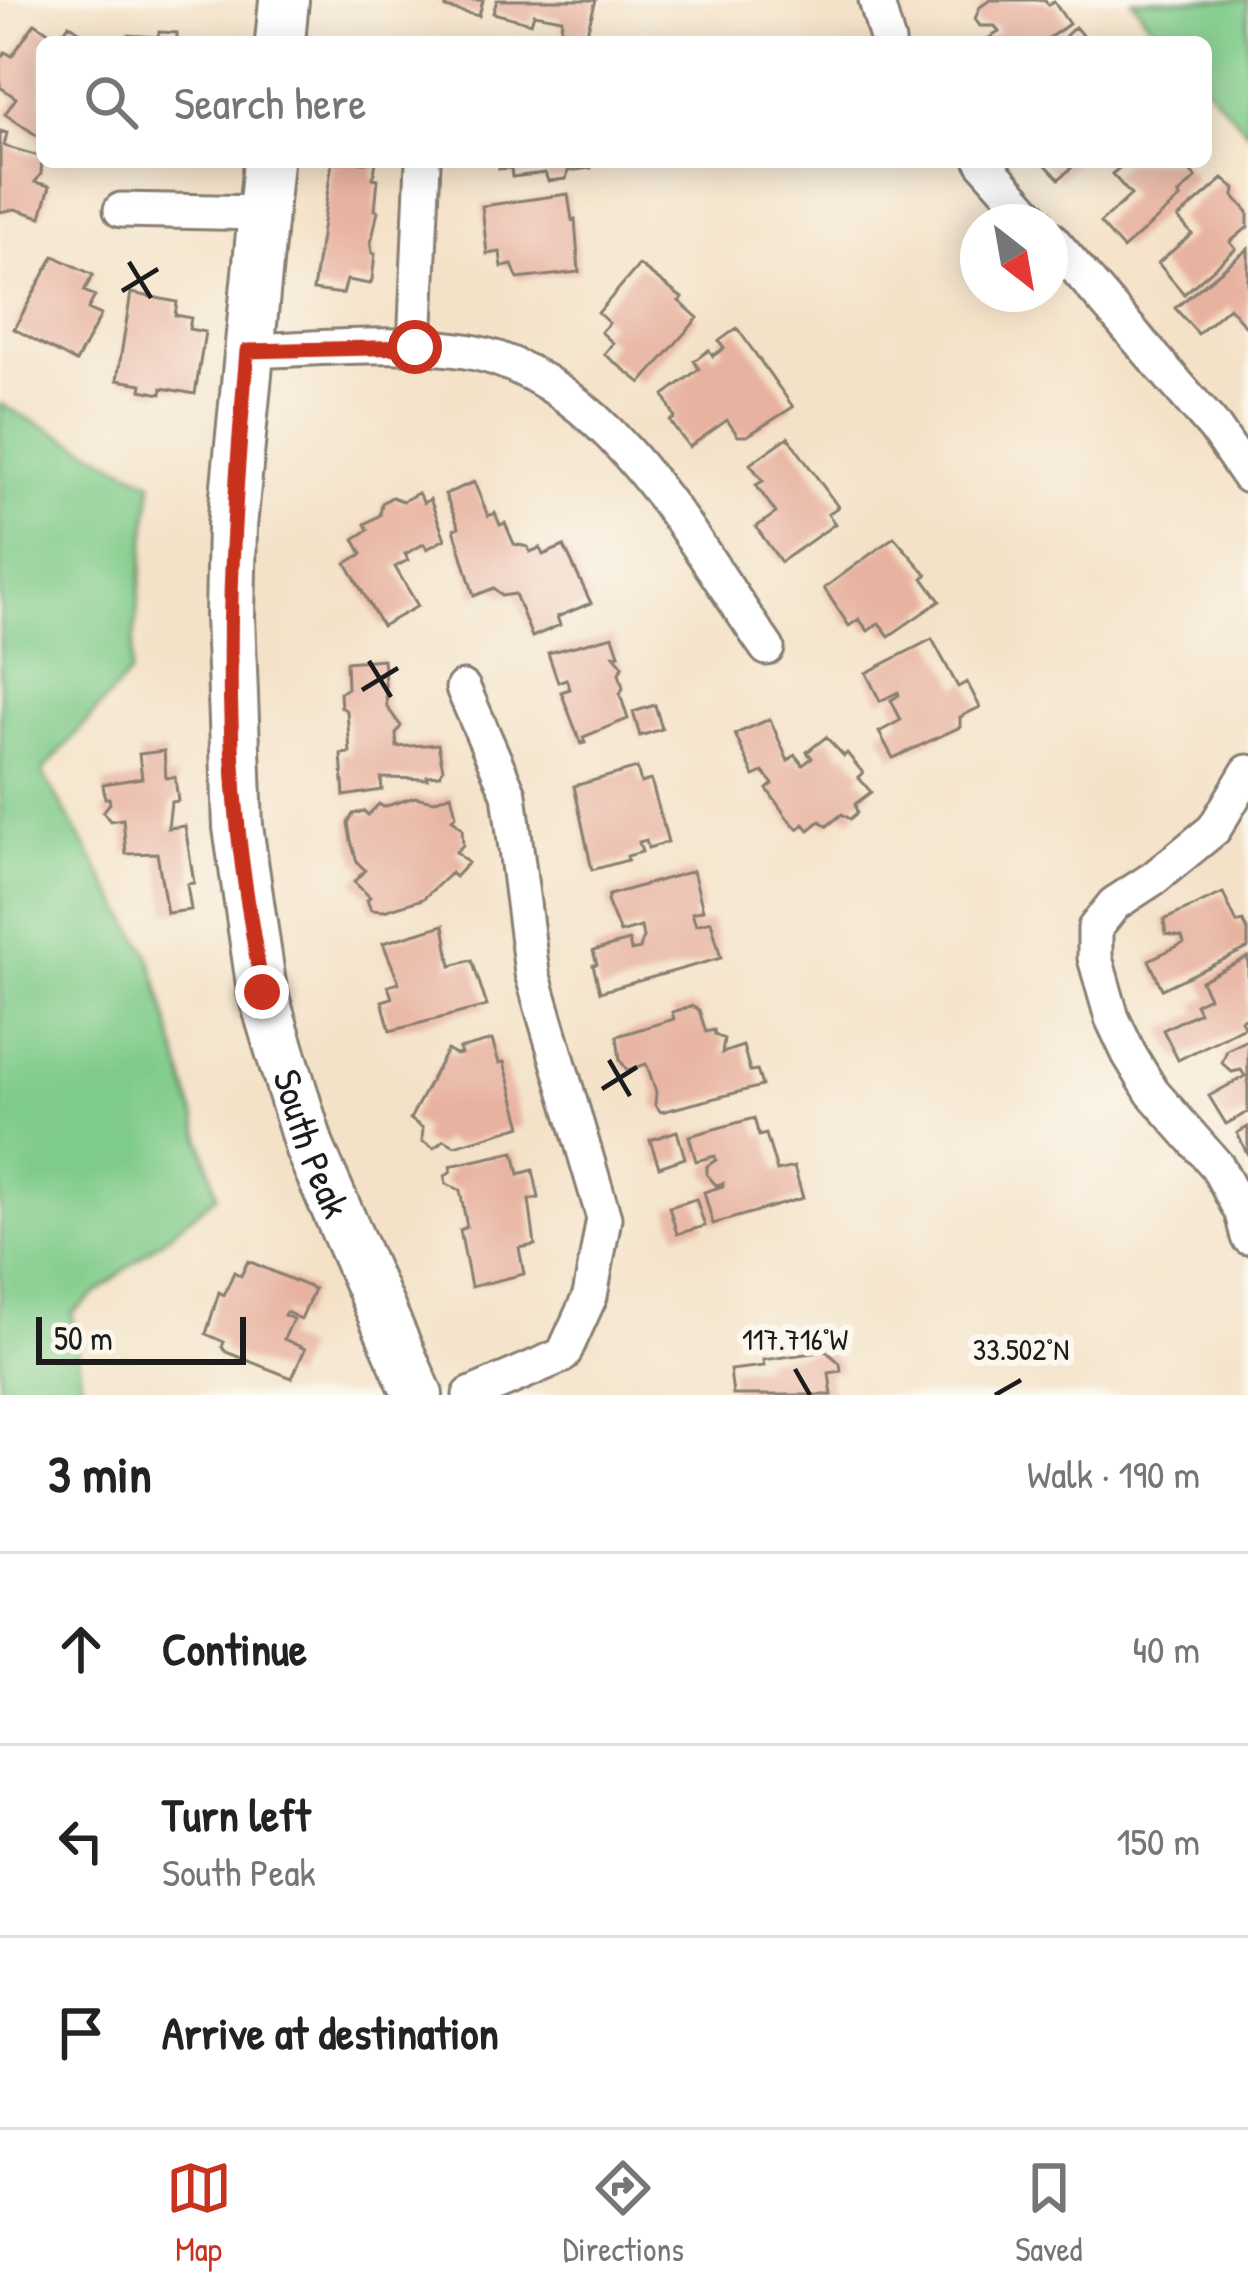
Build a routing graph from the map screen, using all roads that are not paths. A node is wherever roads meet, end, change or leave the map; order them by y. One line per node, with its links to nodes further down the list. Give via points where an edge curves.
1 (284, 0): 3 (street)
2 (876, 0): 4 (street)
3 (281, 36)
4 (886, 36)
5 (267, 168): 10 (street, South Peak)
6 (423, 168): 12 (street)
7 (987, 168): 8 (street)
8 (1020, 204)
9 (121, 210): 10 (street)
10 (262, 213): 13 (street, South Peak)
11 (1068, 259): 14 (street)
12 (415, 347): 13 (street); 15 (street, via 493,357 562,390 622,442)
13 (247, 351): 19 (street, South Peak, via 230,616 238,827 262,992 310,1149)
14 (1248, 476)
15 (767, 648)
16 (463, 688): 20 (street, via 509,794 532,973 604,1218 590,1296 563,1355)
17 (1246, 783): 18 (street, via 1214,830 1094,928 1095,958 1129,1054 1217,1166)
18 (1248, 1237)
19 (418, 1395)
20 (470, 1395)

